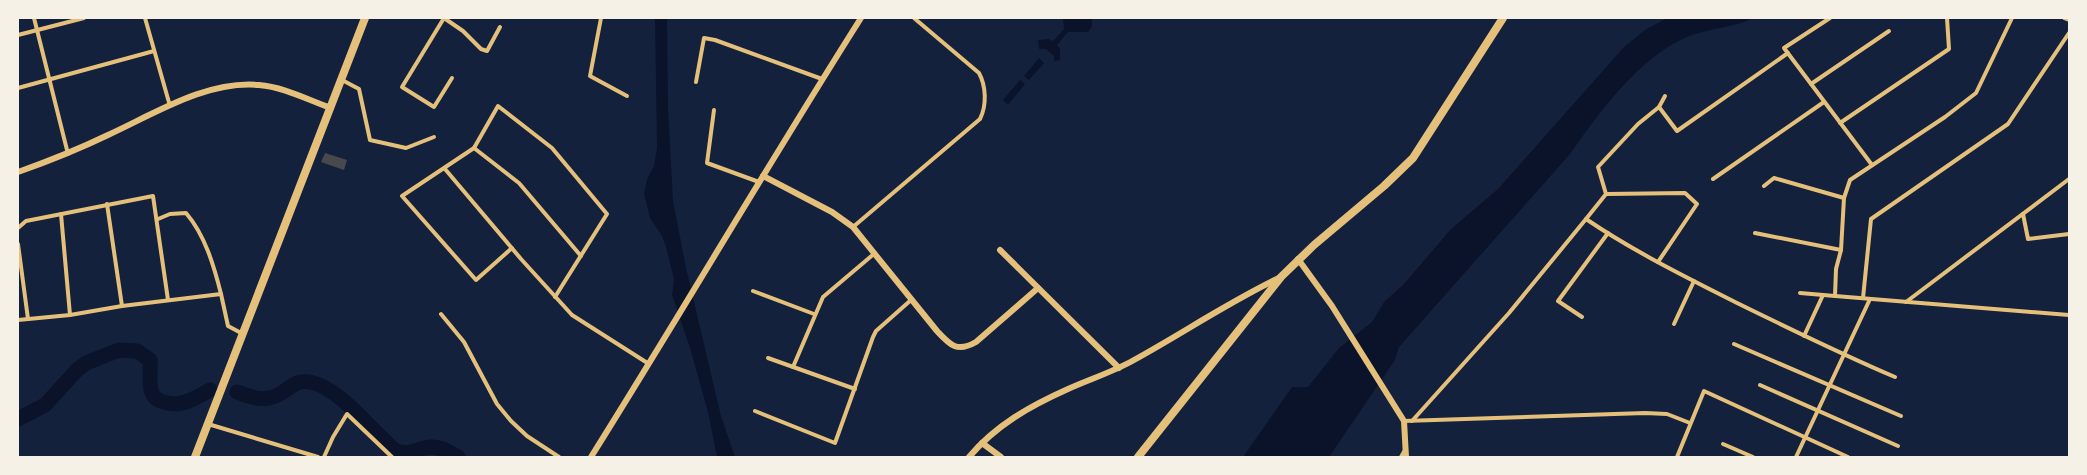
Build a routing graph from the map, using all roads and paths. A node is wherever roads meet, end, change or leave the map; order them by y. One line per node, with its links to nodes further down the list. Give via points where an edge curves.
1 (34, 18): 16 (street)
2 (84, 18): 16 (street)
3 (145, 18): 20 (street)
4 (365, 18): 25 (highway)
5 (444, 18): 15 (street, via 463,31 481,49 487,51); 22 (street, via 402,87 434,107)
6 (601, 18): 29 (street, via 590,76)
7 (861, 18): 24 (street)
8 (914, 18): 55 (street, via 979,72 985,92 982,114)
9 (1504, 18): 66 (highway, via 1413,158)
10 (1830, 18): 21 (street, via 1784,48)
11 (1947, 18): 36 (street, via 1949,49)
12 (2012, 18): 40 (street, via 1976,93 1945,117)
13 (2064, 18): 14 (street)
14 (2069, 20)
15 (500, 26)
16 (37, 30): 19 (street); 23 (street)
17 (1888, 31): 27 (street)
18 (2069, 33): 77 (street, via 2008,124 1871,219)
19 (18, 35)
20 (154, 51): 23 (street); 32 (street)
21 (1788, 53): 27 (street); 33 (street, via 1676,131)
22 (452, 78)
23 (49, 79): 28 (street); 39 (street)
24 (822, 79): 26 (street, via 704,38); 43 (street)
25 (342, 80): 34 (highway); 37 (street, via 360,89 370,140 406,148)
26 (696, 82)
27 (1811, 84): 31 (street)
28 (18, 88)
29 (627, 96)
30 (1666, 96): 33 (street)
31 (1824, 102): 36 (street); 44 (street)
32 (170, 107): 34 (street, via 217,87 259,85 277,88); 39 (street)
33 (1659, 107): 48 (street, via 1638,124 1598,167)
34 (331, 108): 91 (highway)
35 (714, 110): 46 (street, via 707,163)
36 (1840, 123): 40 (street)
37 (434, 137)
38 (474, 148): 41 (street); 65 (street, via 519,183); 65 (street, via 498,106 552,148 607,214)
39 (68, 154): 42 (street)
40 (1872, 165): 49 (street, via 1850,180)
41 (444, 169): 61 (street); 61 (street, via 402,196 476,280)
42 (18, 172)
43 (763, 176): 46 (street); 55 (street, via 832,212)
44 (1714, 179)
45 (2069, 179): 52 (street)
46 (759, 182): 96 (street)
47 (1764, 186): 49 (street, via 1774,178)
48 (1606, 194): 54 (street); 67 (street, via 1685,193 1697,204)
49 (1844, 198): 63 (street)
50 (107, 204): 51 (street); 53 (street, via 153,196); 82 (street)
51 (61, 214): 56 (street, via 26,221); 85 (street)
52 (2023, 214): 59 (street, via 2028,239); 81 (street)
53 (158, 219): 72 (street, via 170,214 186,213 213,262); 79 (street)
54 (1586, 219): 57 (street); 107 (street, via 1509,313)
55 (853, 227): 64 (street)
56 (18, 228)
57 (1608, 233): 67 (street); 87 (street, via 1558,301)
58 (1755, 233): 63 (street)
59 (2069, 234)
60 (18, 244): 88 (street)
61 (512, 248): 76 (street)
62 (1000, 250): 70 (street)
63 (1841, 250): 75 (street, via 1836,269)
64 (875, 253): 80 (street); 84 (street, via 823,297)
65 (581, 256): 76 (street)
66 (1298, 259): 68 (highway); 106 (street, via 1332,306)
67 (1658, 262): 69 (street)
68 (1281, 278): 98 (street, via 1246,294); 123 (highway)
69 (1694, 281): 90 (street); 92 (street)
70 (1038, 288): 80 (street, via 976,342 960,348 945,340); 98 (street)
71 (753, 291): 84 (street)
72 (221, 294): 79 (street); 91 (street, via 228,326)
73 (1800, 294): 74 (street)
74 (1823, 295): 75 (street); 92 (street)
75 (1835, 296): 77 (street)
76 (555, 297): 96 (street, via 572,315)
77 (1863, 298): 78 (street)
78 (1870, 299): 81 (street); 94 (street)
79 (168, 300): 82 (street)
80 (911, 300): 102 (street, via 876,331)
81 (1906, 302): 86 (street)
82 (122, 306): 85 (street)
83 (441, 314): 119 (street, via 464,342 497,404 510,421 527,436)
84 (814, 314): 97 (street)
85 (70, 315): 88 (street)
86 (2069, 315)
87 (1582, 317)
88 (28, 319): 89 (street)
89 (18, 320)
90 (1674, 324)
91 (243, 334): 109 (highway)
92 (1804, 336): 94 (street)
93 (1734, 344): 101 (street)
94 (1843, 355): 99 (street); 101 (street)
95 (768, 358): 97 (street)
96 (649, 364): 120 (street)
97 (793, 367): 102 (street)
98 (1119, 368): 111 (street, via 1034,406 1004,424)
99 (1895, 377)
100 (1760, 385): 104 (street)
101 (1830, 385): 104 (street); 105 (street)
102 (855, 389): 103 (street, via 835,443)
103 (755, 411)
104 (1818, 411): 110 (street); 113 (street)
105 (1901, 416)
106 (1404, 421): 107 (street); 114 (street)
107 (1412, 421): 108 (street, via 1645,413 1667,414)
108 (1690, 423): 110 (street, via 1704,391); 126 (street)
109 (208, 424): 115 (highway); 116 (street)
110 (1805, 438): 128 (street); 129 (street)
111 (982, 443): 121 (street); 122 (street)
112 (1723, 444): 127 (street)
113 (1898, 446)
114 (1405, 450): 124 (street); 125 (street)
115 (195, 457)
116 (318, 457)
117 (324, 457): 118 (street, via 347,414)
118 (392, 457)
119 (559, 457)
120 (591, 457)
121 (969, 457)
122 (1001, 457)
123 (1138, 457)
124 (1401, 457)
125 (1406, 457)
126 (1677, 457)
127 (1753, 457)
128 (1796, 457)
129 (1848, 457)

